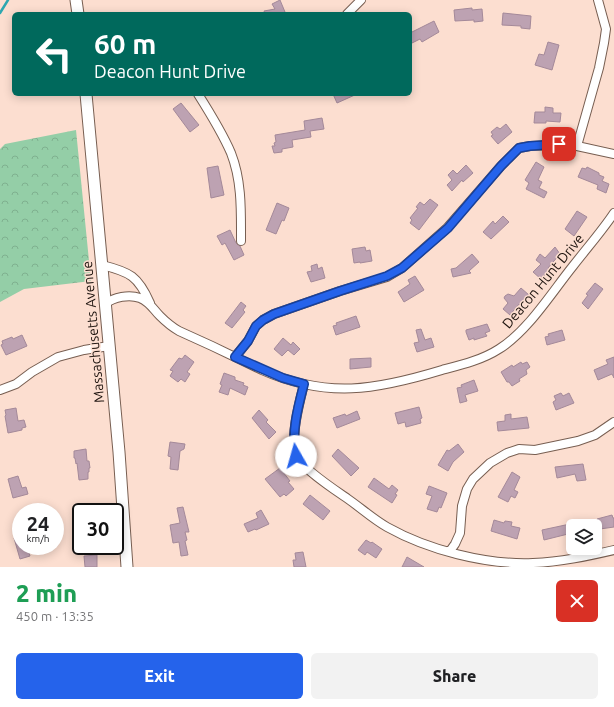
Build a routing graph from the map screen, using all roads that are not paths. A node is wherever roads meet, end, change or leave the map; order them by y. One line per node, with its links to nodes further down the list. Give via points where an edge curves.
1 (76, 0): 4 (main road)
2 (361, 0): 5 (street)
3 (598, 0): 8 (street, via 606,29 604,43)
4 (78, 12)
5 (349, 12)
6 (86, 96): 12 (main road, Massachusetts Avenue)
7 (199, 96): 11 (street, via 224,139 237,174 241,195)
8 (577, 146): 9 (street); 16 (street, via 559,144 519,148 448,228 402,268 387,276 274,314 256,326)
9 (614, 154)
10 (614, 213): 17 (street, Deacon Hunt Drive, via 528,323 498,350 418,378 389,384 337,389)
11 (241, 241)
12 (102, 265): 13 (street, Deacon Hunt Drive, via 130,274 140,283); 14 (main road, Massachusetts Avenue)
13 (150, 303): 14 (street, via 139,298 120,297); 16 (street, Deacon Hunt Drive, via 160,316 179,331)
14 (105, 304): 15 (main road, Massachusetts Avenue)
15 (109, 346): 18 (street, via 58,357 16,384); 22 (main road, Massachusetts Avenue)
16 (235, 357): 17 (street, Deacon Hunt Drive, via 283,378)
17 (304, 384): 21 (street, via 295,427 296,456 314,474 387,527 438,549)
18 (0, 390)
19 (614, 422): 21 (street, via 595,435 578,441 506,453 490,463 473,479 467,490 462,506 460,533)
20 (614, 550): 21 (street, via 562,561 533,563 497,562)
21 (450, 551)
22 (127, 567)

